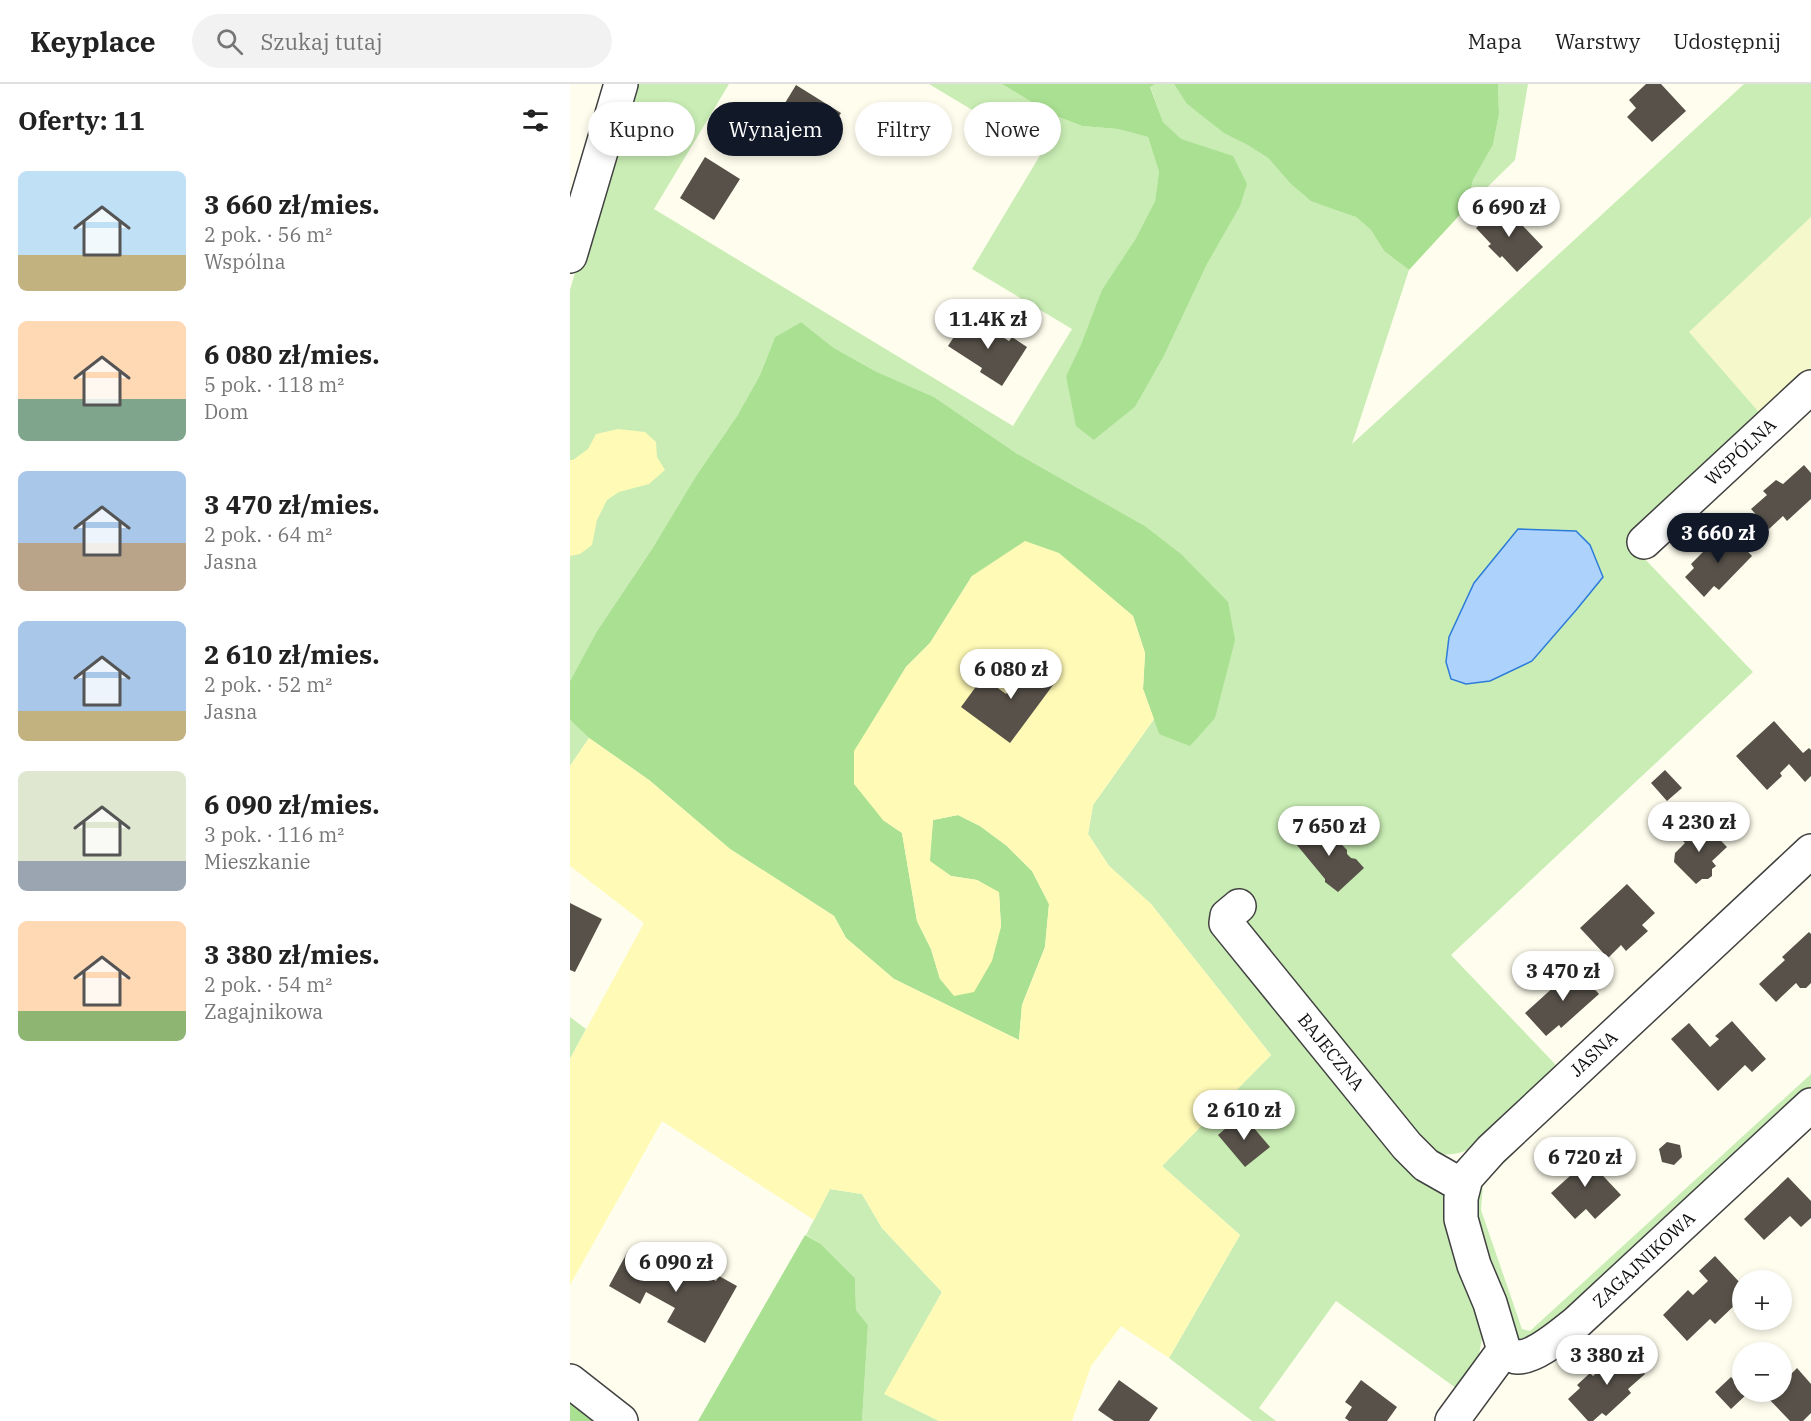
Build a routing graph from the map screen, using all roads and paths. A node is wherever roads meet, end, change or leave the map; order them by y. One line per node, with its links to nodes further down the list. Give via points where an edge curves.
1 (621, 84): 2 (street)
2 (570, 256)
3 (1811, 387): 4 (street, WSPÓLNA)
4 (1644, 542)
5 (1811, 851): 8 (street, JASNA, via 1491,1150)
6 (1239, 906): 8 (street, BAJECZNA, via 1227,916 1226,923 1407,1146 1426,1166)
7 (1811, 1105): 9 (street, ZAGAJNIKOWA, via 1576,1323 1527,1355 1511,1356)
8 (1463, 1186): 9 (street, via 1464,1234)
9 (1504, 1350): 12 (street)
10 (570, 1381): 11 (street)
11 (621, 1421)
12 (1452, 1421)

